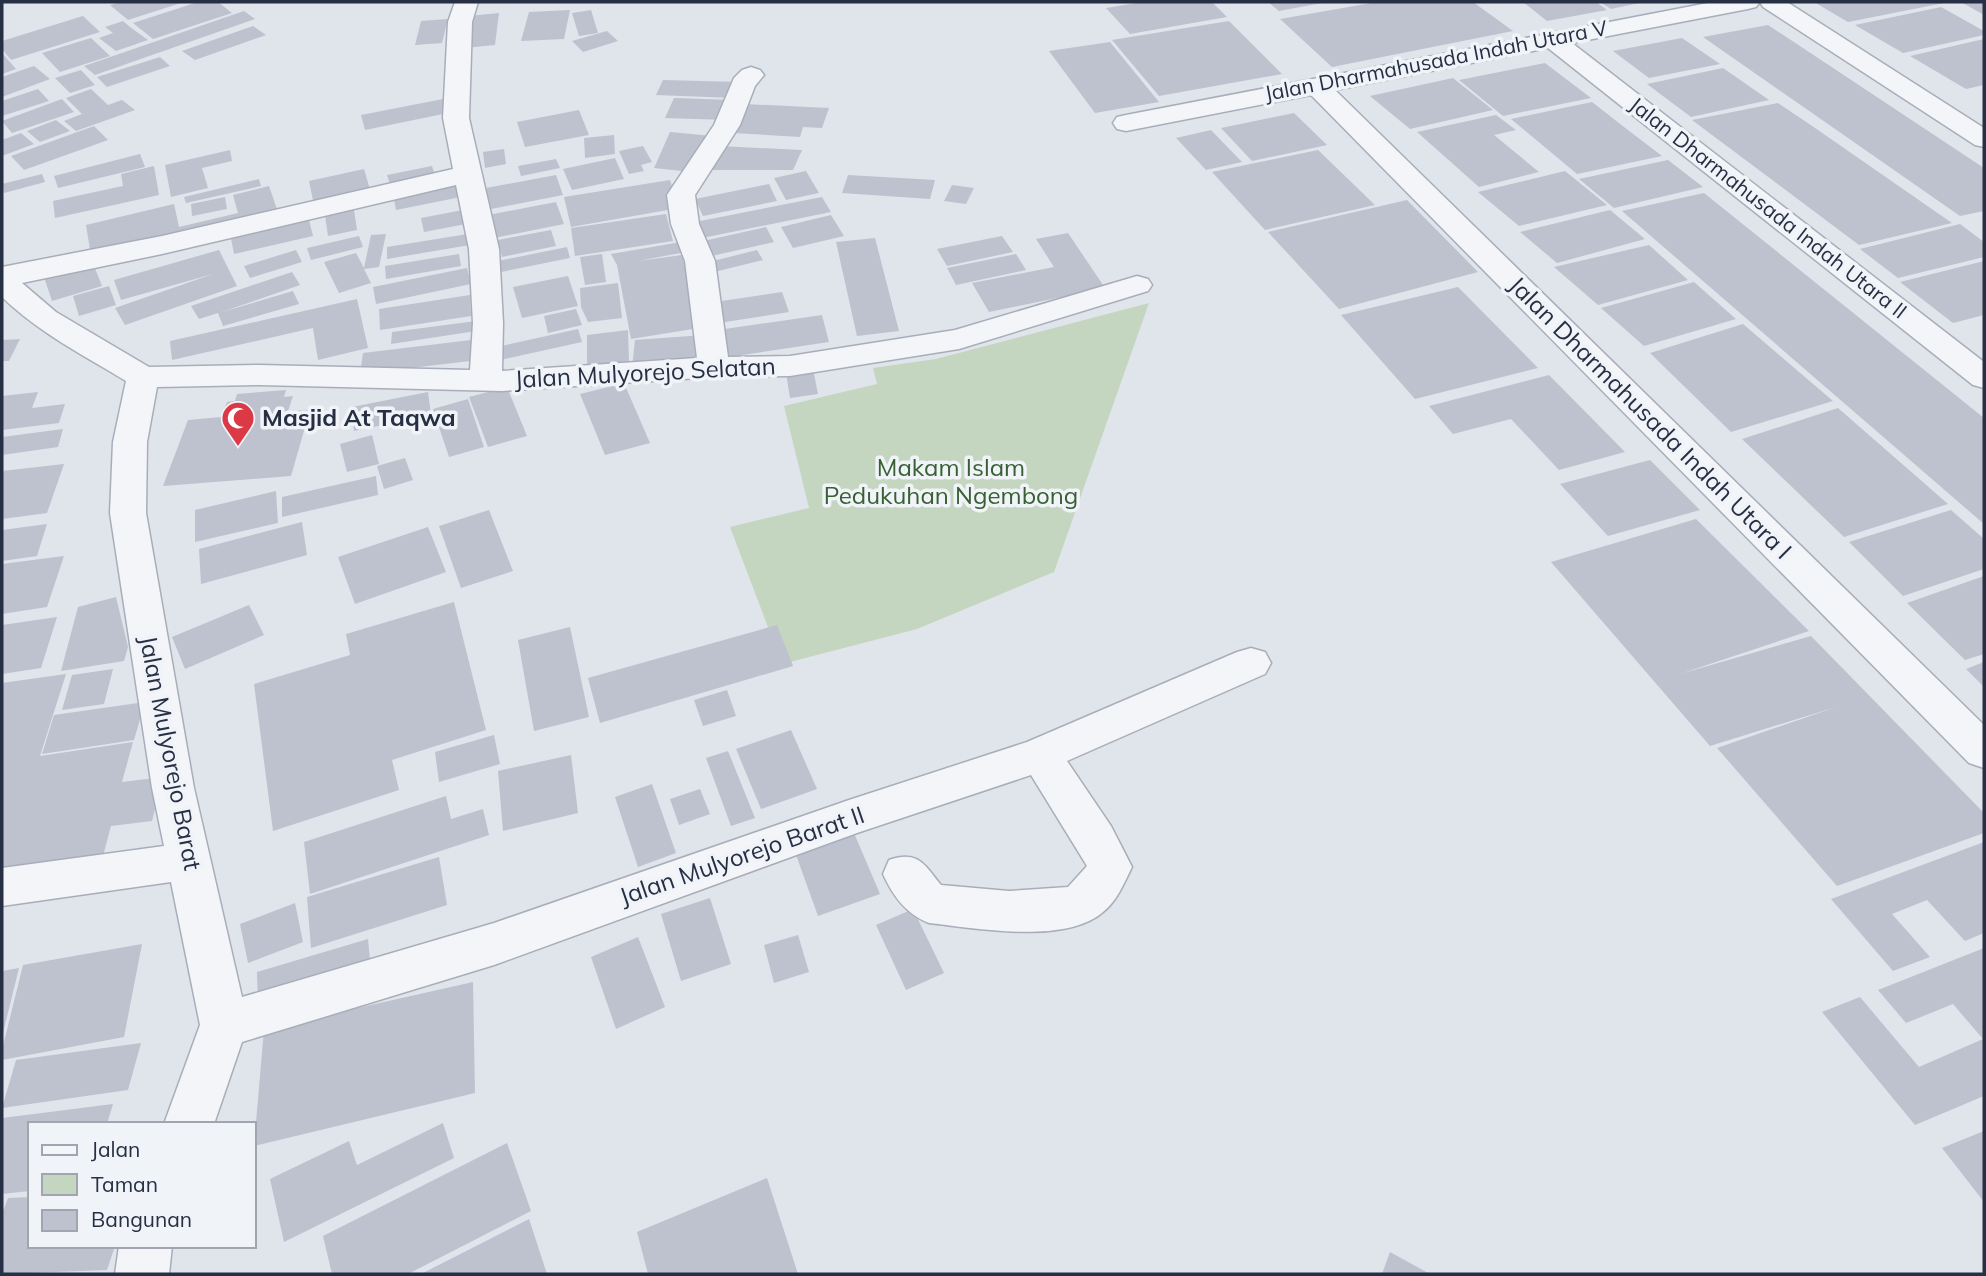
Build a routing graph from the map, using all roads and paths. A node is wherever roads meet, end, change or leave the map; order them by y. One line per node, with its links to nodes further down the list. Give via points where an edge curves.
1 (466, 2): 11 (street, via 460,22 456,118)
2 (1748, 2): 4 (street, Jalan Dharmahusada Indah Utara V)
3 (1771, 2): 8 (street)
4 (1551, 39): 6 (street, Jalan Dharmahusada Indah Utara V); 16 (street, Jalan Dharmahusada Indah Utara II)
5 (751, 75): 14 (street, via 743,83 727,125 681,195 685,224 700,261)
6 (1316, 85): 9 (street, Jalan Dharmahusada Indah Utara V); 19 (street, Jalan Dharmahusada Indah Utara I)
7 (1984, 115): 8 (street)
8 (1957, 121): 10 (street)
9 (1126, 123)
10 (1984, 139)
11 (467, 174): 12 (street); 17 (street, via 484,249)
12 (2, 277): 15 (street, via 9,288 63,330)
13 (1137, 285): 14 (street, Jalan Mulyorejo Selatan, via 959,339 790,366)
14 (714, 367): 17 (street, Jalan Mulyorejo Selatan)
15 (143, 377): 17 (street, Jalan Mulyorejo Selatan, via 260,374); 21 (street, Jalan Mulyorejo Barat, via 130,442 128,513 173,788)
16 (1984, 378)
17 (485, 381)
18 (1251, 663): 20 (street, Jalan Mulyorejo Barat II)
19 (1984, 751)
20 (1040, 755): 22 (street, via 1110,867 1101,884 1082,902 1043,910 929,903); 24 (street, Jalan Mulyorejo Barat II, via 494,944)
21 (190, 861): 23 (street); 24 (street, Jalan Mulyorejo Barat)
22 (905, 874)
23 (2, 887)
24 (224, 1025): 25 (street)
25 (190, 1122)
26 (146, 1248): 27 (street)
27 (142, 1274)

